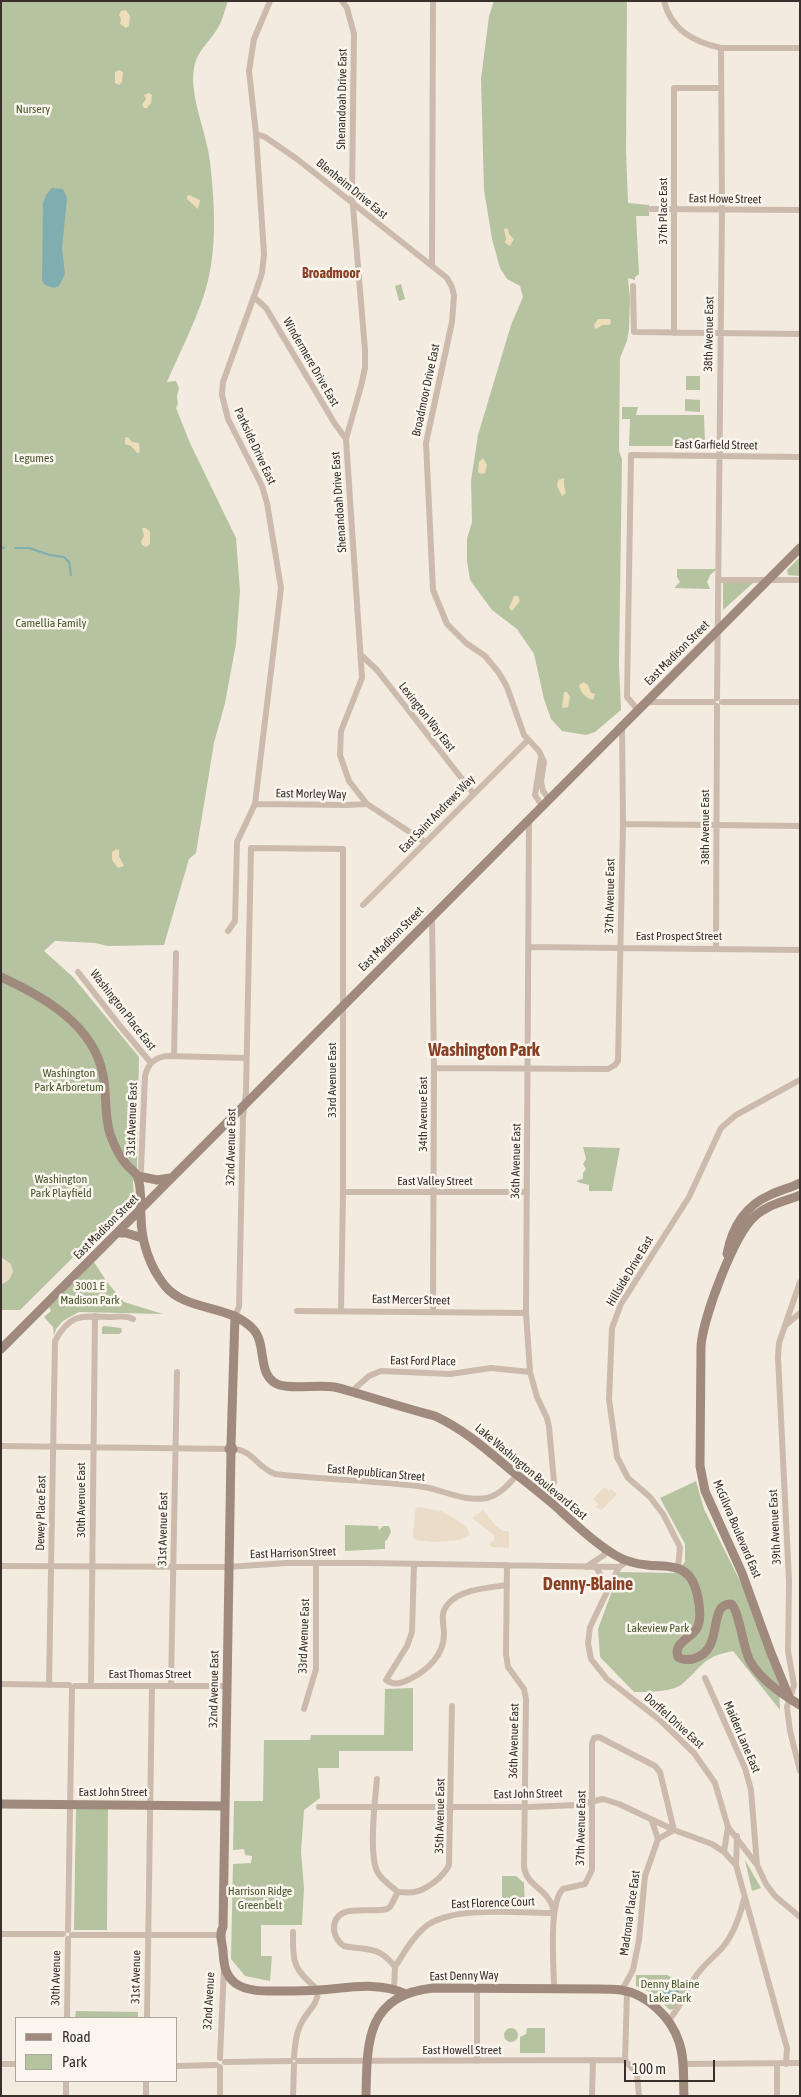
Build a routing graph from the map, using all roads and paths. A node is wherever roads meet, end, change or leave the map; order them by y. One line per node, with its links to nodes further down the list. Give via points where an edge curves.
1 (270, 1): 8 (street, Parkside Drive East, via 251,52 250,80)
2 (342, 1): 9 (street, Shenandoah Drive East, via 354,34)
3 (664, 1): 5 (street, via 681,31 694,40)
4 (434, 3): 14 (street)
5 (721, 48): 6 (street); 7 (street, 38th Avenue East)
6 (800, 48)
7 (722, 88): 11 (street, 37th Place East, via 674,88); 12 (street, 38th Avenue East)
8 (256, 134): 9 (street, Blenheim Drive East, via 297,159); 16 (street, Parkside Drive East, via 264,254)
9 (353, 204): 14 (street, Blenheim Drive East); 20 (street, Shenandoah Drive East, via 365,359)
10 (650, 209): 11 (street, East Howe Street)
11 (674, 210): 12 (street, East Howe Street); 17 (street, 37th Place East)
12 (722, 210): 13 (street, East Howe Street); 18 (street, 38th Avenue East)
13 (800, 210)
14 (432, 266): 34 (street, Broadmoor Drive East, via 447,278 454,296 452,322 426,443 433,590 447,624 499,673)
15 (633, 286): 17 (street, via 634,332)
16 (254, 297): 20 (street, Windermere Drive East, via 266,308); 37 (street, Parkside Drive East, via 226,370 222,395 228,419 262,486 281,580)
17 (674, 332): 18 (street)
18 (721, 333): 19 (street); 21 (street, 38th Avenue East)
19 (800, 334)
20 (346, 439): 28 (street, Shenandoah Drive East)
21 (720, 456): 22 (street, East Garfield Street); 25 (street, 38th Avenue East); 32 (street, East Garfield Street, via 631,455 628,697)
22 (800, 456)
23 (800, 548): 24 (main road, East Madison Street)
24 (768, 579): 25 (street); 26 (street); 27 (main road, East Madison Street)
25 (718, 580): 27 (street, 38th Avenue East)
26 (800, 580)
27 (718, 630): 29 (main road, East Madison Street); 30 (street, 38th Avenue East)
28 (362, 656): 35 (street, Lexington Way East, via 377,670); 38 (street, Shenandoah Drive East, via 362,678 344,722 340,749 345,775)
29 (646, 702): 30 (street); 32 (main road, East Madison Street)
30 (717, 702): 31 (street); 41 (street, 38th Avenue East)
31 (800, 702)
32 (638, 710): 33 (main road, East Madison Street)
33 (622, 726): 36 (main road, East Madison Street); 40 (street, 37th Avenue East)
34 (528, 740): 35 (street, East Saint Andrews Way); 36 (street, Broadmoor Drive East, via 541,757 535,795)
35 (473, 793): 43 (street, East Saint Andrews Way)
36 (545, 803): 39 (main road, East Madison Street)
37 (255, 804): 38 (street, East Morley Way); 47 (street, Parkside Drive East, via 237,842 234,921)
38 (367, 804): 43 (street, Shenandoah Drive East)
39 (529, 819): 46 (main road, East Madison Street); 48 (street, 36th Avenue East)
40 (623, 824): 41 (street); 49 (street, 37th Avenue East)
41 (716, 825): 42 (street); 50 (street, 38th Avenue East)
42 (800, 826)
43 (425, 842): 45 (street, East Saint Andrews Way)
44 (343, 849): 55 (street, 33rd Avenue East); 57 (street, 32nd Avenue East, via 250,848)
45 (363, 905)
46 (432, 916): 55 (main road, East Madison Street); 59 (street, 34th Avenue East)
47 (228, 931)
48 (529, 947): 49 (street, East Prospect Street); 60 (street, 36th Avenue East)
49 (620, 947): 50 (street, East Prospect Street); 60 (street, 37th Avenue East, via 620,1051 615,1065 608,1069)
50 (716, 947): 51 (street, East Prospect Street)
51 (800, 950)
52 (176, 953): 56 (street)
53 (78, 972): 58 (street, Washington Place East)
54 (1, 977): 63 (main road, via 32,992 60,1012 91,1041 103,1072 110,1135 121,1157)
55 (342, 1006): 62 (main road, East Madison Street); 66 (street, 33rd Avenue East)
56 (174, 1056): 57 (street); 58 (street, via 161,1056)
57 (246, 1058): 62 (street, 32nd Avenue East)
58 (151, 1063): 63 (street, 31st Avenue East, via 145,1076 141,1170)
59 (434, 1068): 60 (street); 67 (street, 34th Avenue East)
60 (528, 1069): 68 (street, 36th Avenue East)
61 (799, 1082): 108 (street, Hillside Drive East, via 736,1115 721,1128 689,1197 621,1304 612,1328 610,1399 617,1457 628,1478 664,1514 680,1547)
62 (245, 1103): 64 (main road, East Madison Street); 81 (street, 32nd Avenue East, via 239,1307)
63 (138, 1176): 64 (main road, via 157,1180); 70 (main road, Lake Washington Boulevard East)
64 (170, 1178): 70 (main road, East Madison Street)
65 (800, 1183): 73 (main road, McGilvra Boulevard East, via 764,1197 741,1218 730,1238)
66 (343, 1192): 67 (street, East Valley Street); 76 (street, 33rd Avenue East)
67 (434, 1192): 68 (street, East Valley Street); 77 (street, 34th Avenue East)
68 (527, 1192): 78 (street, 36th Avenue East)
69 (800, 1196): 73 (main road, McGilvra Boulevard East, via 770,1205 748,1222)
70 (140, 1209): 71 (main road, East Madison Street); 72 (main road, Lake Washington Boulevard East)
71 (117, 1233): 72 (main road); 84 (main road, East Madison Street)
72 (142, 1238): 81 (main road, Lake Washington Boulevard East, via 153,1266 173,1293 192,1303)
73 (723, 1273): 119 (main road, McGilvra Boulevard East, via 702,1340 700,1466 705,1491 742,1573)
74 (800, 1282): 83 (street, 39th Avenue East)
75 (296, 1311): 76 (street, East Mercer Street)
76 (341, 1311): 77 (street, East Mercer Street)
77 (433, 1312): 78 (street, East Mercer Street)
78 (526, 1313): 86 (street, 36th Avenue East)
79 (800, 1313): 83 (street)
80 (95, 1316): 82 (street); 89 (street, Dewey Place East, via 77,1317 60,1331 55,1341); 90 (street, 30th Avenue East)
81 (234, 1316): 87 (main road, Lake Washington Boulevard East, via 257,1333 265,1370 277,1384 329,1386); 92 (main road, 32nd Avenue East)
82 (133, 1319)
83 (785, 1326): 119 (street, 39th Avenue East, via 778,1357 789,1573 788,1646 794,1685)
84 (1, 1349)
85 (177, 1372): 91 (street, 31st Avenue East)
86 (530, 1372): 87 (street, East Ford Place, via 491,1368 457,1374 382,1372 369,1376); 94 (street, 36th Avenue East, via 549,1427 554,1482)
87 (351, 1392): 93 (main road, Lake Washington Boulevard East, via 449,1423 468,1434)
88 (1, 1446): 89 (street, East Republican Street)
89 (53, 1447): 90 (street, East Republican Street); 101 (street, Dewey Place East)
90 (93, 1447): 91 (street, East Republican Street); 103 (street, 30th Avenue East)
91 (175, 1448): 92 (street, East Republican Street); 107 (street, 31st Avenue East)
92 (231, 1449): 93 (street, East Republican Street, via 246,1452 260,1467 274,1474 423,1487 471,1499 499,1493); 104 (main road, 32nd Avenue East)
93 (517, 1475): 94 (main road, Lake Washington Boulevard East)
94 (546, 1498): 95 (main road, Lake Washington Boulevard East)
95 (605, 1548): 96 (main road, Lake Washington Boulevard East); 102 (street, via 604,1555)
96 (628, 1561): 106 (street); 108 (main road, Lake Washington Boulevard East)
97 (316, 1563): 98 (street, East Harrison Street); 104 (street, East Harrison Street); 122 (street, 33rd Avenue East, via 316,1669)
98 (414, 1564): 99 (street, East Harrison Street); 109 (street, via 412,1632 386,1680 398,1684 429,1667 441,1650 443,1613 449,1602 465,1593)
99 (507, 1565): 102 (street, East Harrison Street); 109 (street, 36th Avenue East)
100 (1, 1566): 101 (street, East Harrison Street)
101 (51, 1566): 103 (street, East Harrison Street); 113 (street, Dewey Place East)
102 (586, 1566): 105 (street, East Harrison Street)
103 (92, 1567): 107 (street, East Harrison Street); 114 (street, 30th Avenue East)
104 (228, 1567): 107 (street, East Harrison Street); 117 (main road, 32nd Avenue East)
105 (596, 1567): 106 (street, East Harrison Street); 110 (street)
106 (619, 1567): 110 (street)
107 (174, 1568): 116 (street, 31st Avenue East)
108 (678, 1568): 119 (main road, via 692,1580 701,1616 698,1627 678,1646 678,1657 689,1660 707,1651 720,1609 731,1604 736,1608 751,1663)
109 (507, 1585): 133 (street, 36th Avenue East, via 508,1667 524,1689 526,1699)
110 (608, 1588): 135 (street, Dorffel Drive East, via 589,1633 590,1654 599,1670 666,1725 694,1753 715,1783)
111 (705, 1678): 141 (street, Maiden Lane East, via 745,1768 751,1793)
112 (1, 1684): 113 (street, East Thomas Street)
113 (49, 1685): 118 (street, East Thomas Street)
114 (91, 1685): 115 (street, East Thomas Street); 118 (street, East Thomas Street)
115 (152, 1686): 116 (street, East Thomas Street); 128 (street)
116 (172, 1686): 117 (street, East Thomas Street)
117 (226, 1686): 129 (main road, 32nd Avenue East)
118 (72, 1687): 127 (street)
119 (790, 1699): 120 (main road); 123 (street, 39th Avenue East, via 787,1707)
120 (800, 1705)
121 (452, 1706): 131 (street, 35th Avenue East)
122 (304, 1709)
123 (800, 1771)
124 (377, 1779): 130 (street)
125 (593, 1801): 133 (street, East John Street, via 577,1805); 134 (street, East John Street, via 607,1799); 136 (street, 37th Avenue East, via 592,1743 599,1737 655,1766 660,1772); 144 (street, 37th Avenue East, via 591,1875 582,1885 567,1887 560,1892)
126 (1, 1804): 127 (main road, East John Street)
127 (71, 1804): 128 (main road, East John Street); 149 (street)
128 (150, 1805): 129 (main road, East John Street); 150 (street)
129 (225, 1806): 146 (main road, 32nd Avenue East)
130 (374, 1806): 131 (street, East John Street); 132 (street, East John Street); 142 (street, via 375,1867)
131 (451, 1806): 133 (street, East John Street); 142 (street, 35th Avenue East, via 448,1868 421,1890)
132 (319, 1807)
133 (524, 1807): 144 (street, 36th Avenue East, via 525,1874 551,1899)
134 (652, 1820): 136 (street, East John Street); 138 (street)
135 (728, 1827): 137 (street, Dorffel Drive East); 139 (street, Dorffel Drive East)
136 (674, 1830): 138 (street); 139 (street, East John Street)
137 (737, 1836): 140 (street); 141 (street)
138 (658, 1839): 157 (street, Madrona Place East, via 645,1876 639,1940)
139 (724, 1852): 140 (street)
140 (736, 1865): 143 (street)
141 (757, 1865): 145 (street, via 774,1896)
142 (398, 1892): 152 (street, via 387,1909 348,1911 334,1923 336,1937 344,1946 382,1953)
143 (745, 1896): 161 (street, via 730,1936 696,1975 678,2010); 173 (street, via 787,2048)
144 (554, 1912): 152 (street, East Florence Court, via 446,1916 418,1934); 154 (street, 37th Avenue East)
145 (800, 1916)
146 (221, 1931): 150 (street); 151 (main road, 32nd Avenue, via 226,1935)
147 (293, 1932): 156 (street, via 296,1967)
148 (1, 1934): 149 (street)
149 (68, 1935): 150 (street); 159 (street, 30th Avenue)
150 (148, 1936): 160 (street, 31st Avenue)
151 (224, 1967): 156 (main road, via 237,1984 250,1989 264,1992); 167 (street, 32nd Avenue)
152 (395, 1967): 155 (street)
153 (477, 1988): 154 (main road, East Denny Way); 158 (main road, East Denny Way, via 433,1988); 166 (street)
154 (554, 1988): 157 (main road, East Denny Way)
155 (394, 1989): 156 (main road, via 355,1987); 158 (main road)
156 (318, 1990): 164 (street, via 315,2005 301,2023)
157 (625, 1991): 161 (main road, via 651,2003); 163 (street)
158 (406, 1994): 165 (main road, via 392,2003 376,2022 369,2038)
159 (67, 2017)
160 (147, 2017)
161 (668, 2021): 171 (main road, via 679,2041)
162 (593, 2060): 163 (street, East Howell Street); 166 (street, East Howell Street); 182 (street)
163 (625, 2060): 183 (street, via 637,2074)
164 (294, 2061): 165 (street, East Howell Street); 167 (street, East Howell Street); 180 (street)
165 (367, 2061): 166 (street, East Howell Street); 181 (main road)
166 (476, 2061)
167 (220, 2063): 174 (street, East Howell Street); 179 (street, 32nd Avenue)
168 (800, 2063): 173 (street)
169 (1, 2064): 170 (street)
170 (15, 2064)
171 (683, 2064): 172 (street); 184 (main road)
172 (777, 2064): 173 (street); 185 (street)
173 (786, 2064)
174 (178, 2066)
175 (66, 2082): 177 (street)
176 (146, 2082): 178 (street)
177 (66, 2096)
178 (146, 2096)
179 (220, 2096)
180 (293, 2096)
181 (366, 2096)
182 (592, 2096)
183 (638, 2096)
184 (684, 2096)
185 (777, 2096)

